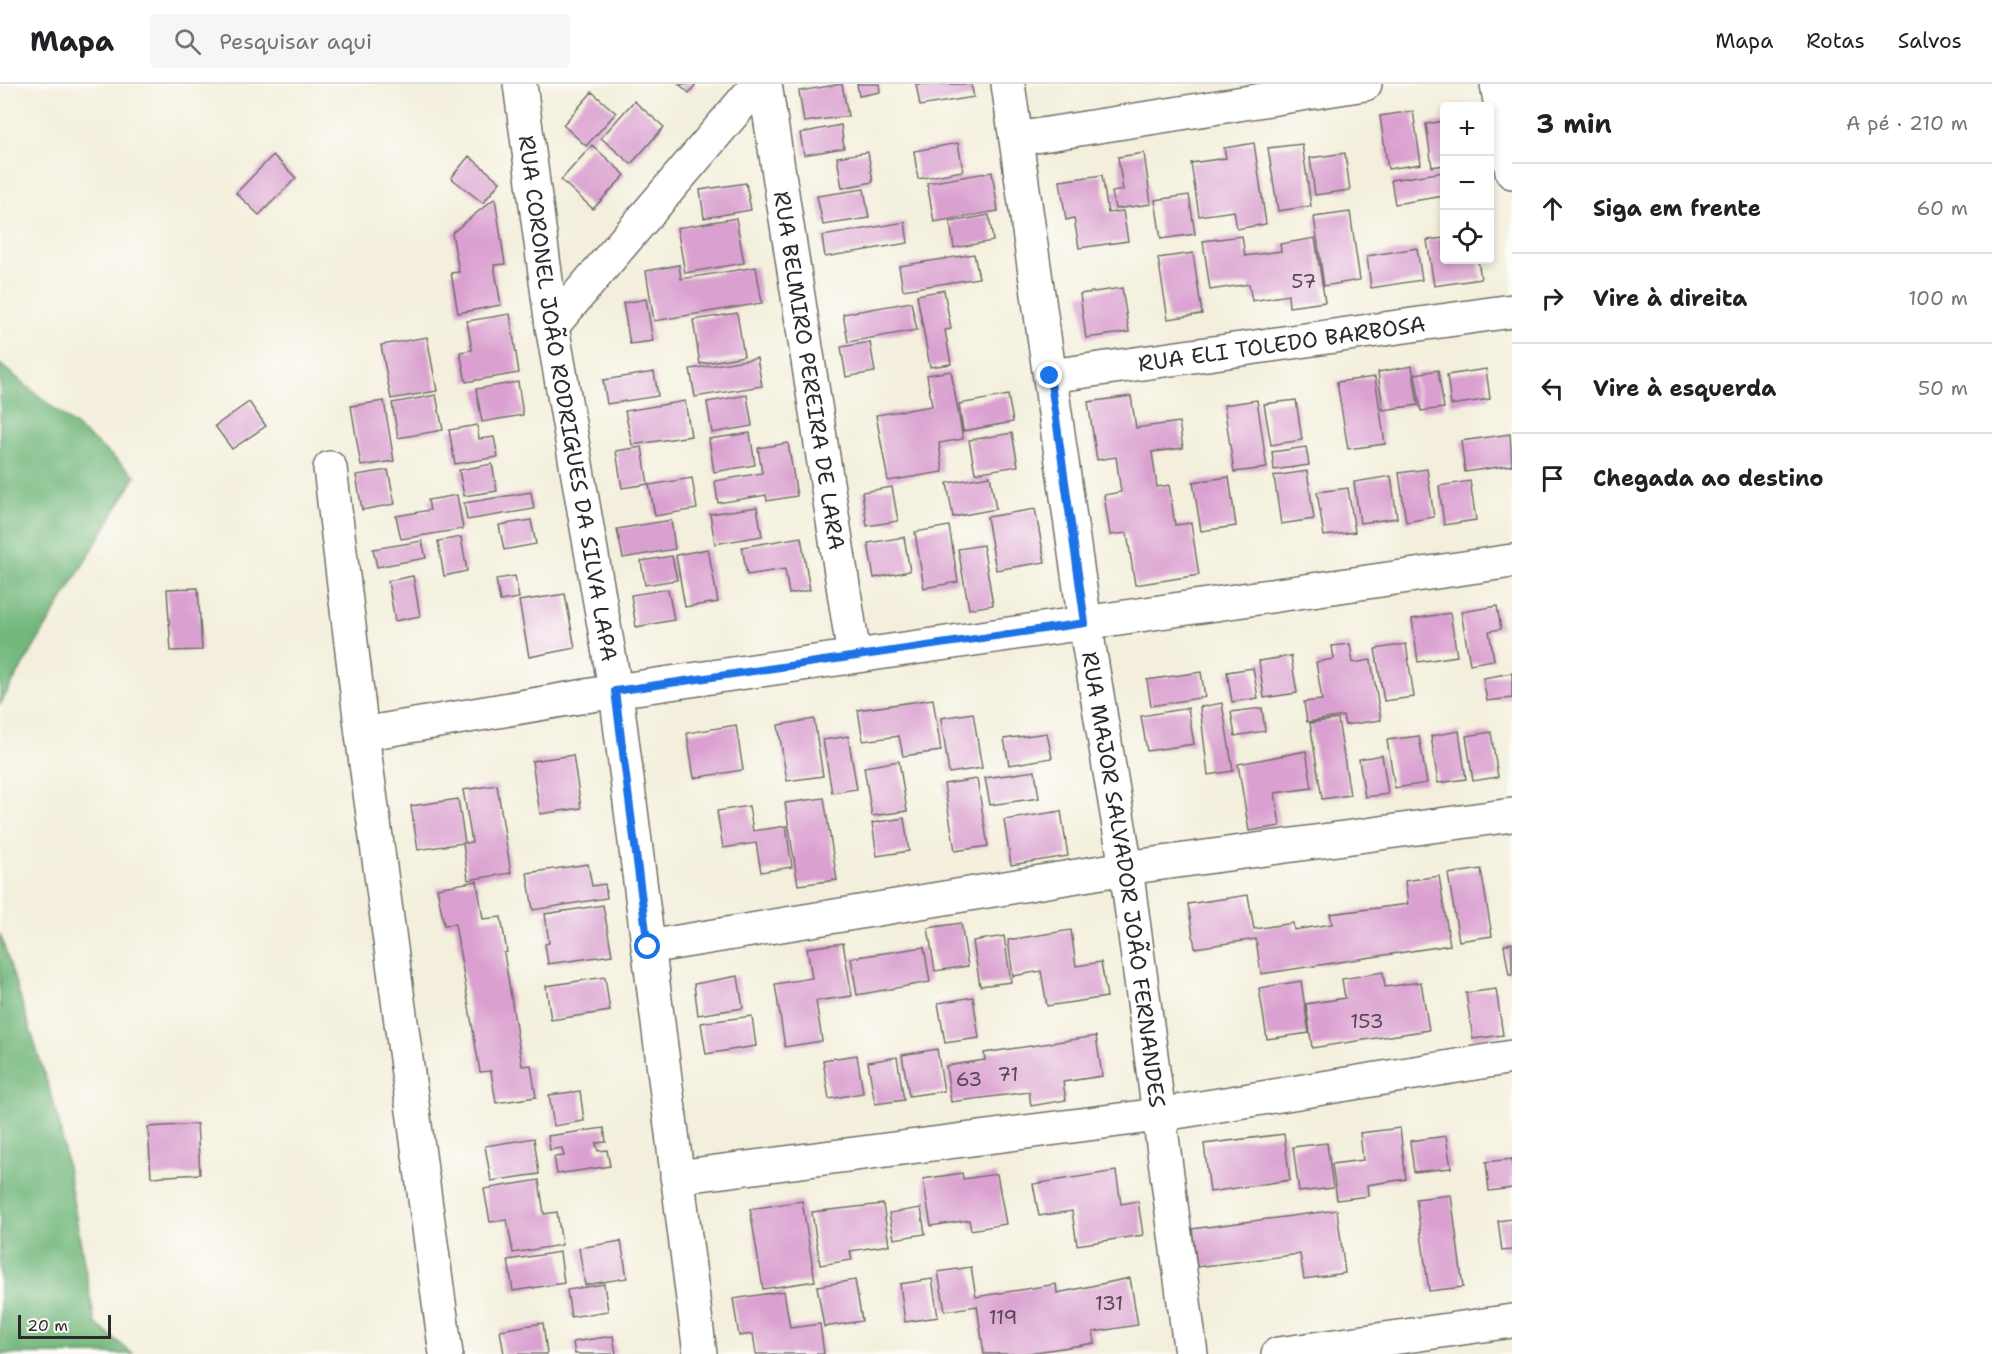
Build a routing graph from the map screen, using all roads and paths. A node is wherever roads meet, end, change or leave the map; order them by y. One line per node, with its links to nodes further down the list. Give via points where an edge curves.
1 (520, 84): 11 (street, RUA CORONEL JOÃO RODRIGUES DA SILVA LAPA)
2 (758, 84): 11 (street)
3 (765, 84): 16 (street, RUA BELMIRO PEREIRA DE LARA)
4 (1008, 84): 8 (street, RUA MAJOR SALVADOR JOÃO FERNANDES)
5 (1365, 84): 7 (street)
6 (1497, 84): 9 (street)
7 (1255, 92): 8 (street)
8 (1016, 139): 12 (street, RUA MAJOR SALVADOR JOÃO FERNANDES)
9 (1512, 172)
10 (1512, 311): 12 (street, RUA ELI TOLEDO BARBOSA)
11 (552, 326): 17 (street, RUA CORONEL JOÃO RODRIGUES DA SILVA LAPA)
12 (1050, 376): 15 (street, RUA MAJOR SALVADOR JOÃO FERNANDES)
13 (330, 468): 18 (street)
14 (1512, 561): 15 (street)
15 (1085, 623): 16 (street); 20 (street, RUA MAJOR SALVADOR JOÃO FERNANDES)
16 (854, 656): 17 (street)
17 (615, 691): 18 (street); 21 (street, RUA CORONEL JOÃO RODRIGUES DA SILVA LAPA)
18 (362, 734): 27 (street)
19 (1512, 815): 20 (street)
20 (1126, 868): 21 (street); 23 (street, RUA MAJOR SALVADOR JOÃO FERNANDES)
21 (648, 947): 24 (street, RUA CORONEL JOÃO RODRIGUES DA SILVA LAPA)
22 (1512, 1057): 23 (street)
23 (1158, 1115): 24 (street); 29 (street, RUA MAJOR SALVADOR JOÃO FERNANDES)
24 (677, 1177): 28 (street, RUA CORONEL JOÃO RODRIGUES DA SILVA LAPA)
25 (1512, 1321): 26 (street)
26 (1434, 1343): 30 (street)
27 (446, 1354)
28 (700, 1354)
29 (1191, 1354)
30 (1278, 1354)

